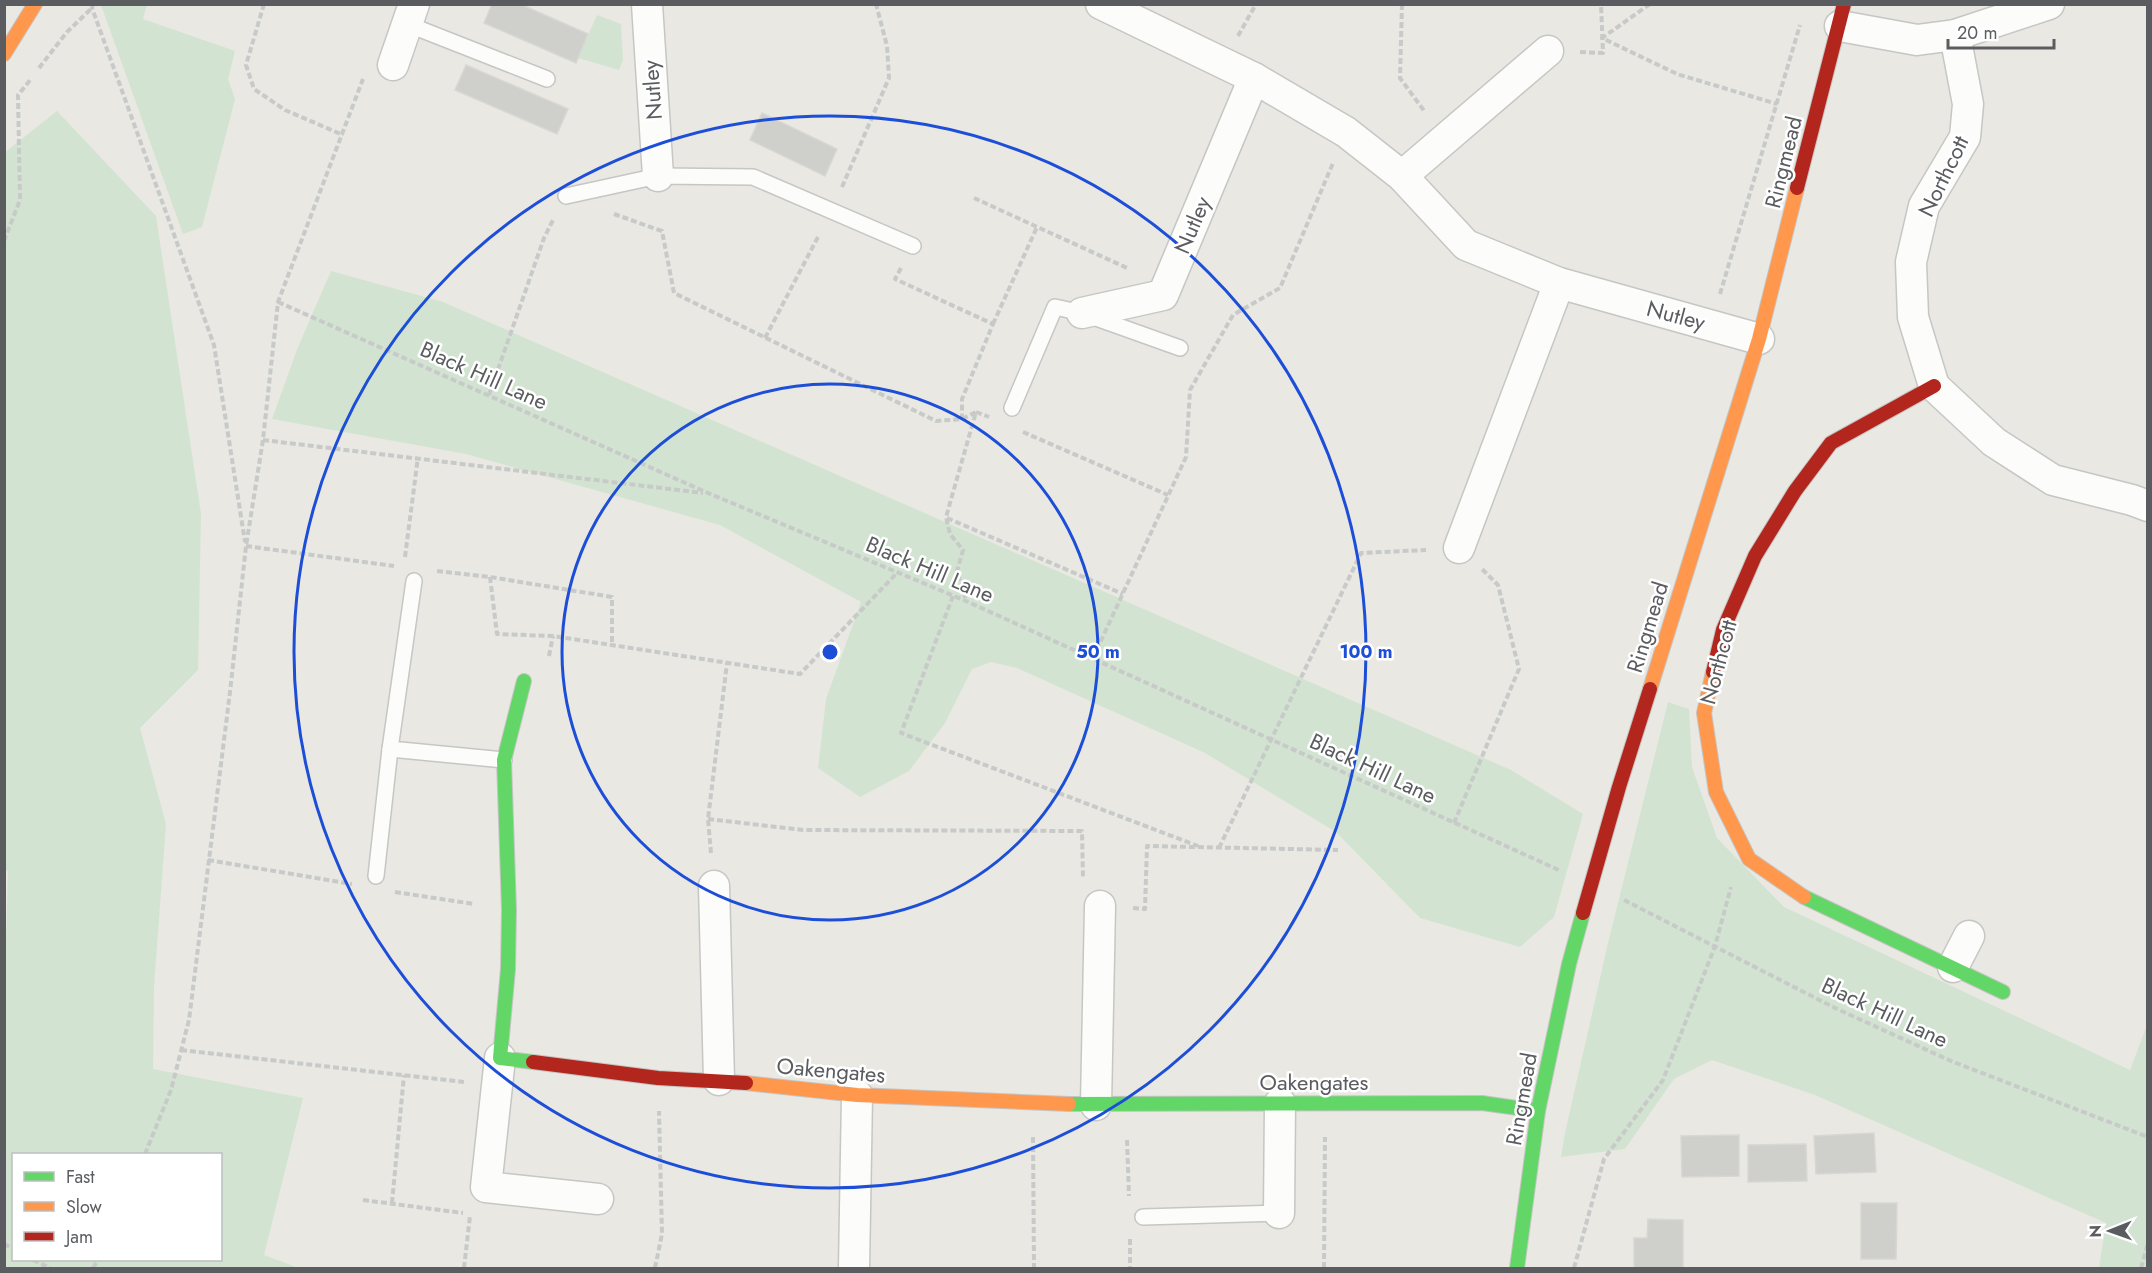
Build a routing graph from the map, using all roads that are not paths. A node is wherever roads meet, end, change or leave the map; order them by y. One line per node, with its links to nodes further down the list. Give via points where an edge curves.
1 (35, 4): 9 (street)
2 (647, 4): 13 (street, Nutley)
3 (1101, 4): 11 (street, Nutley)
4 (2049, 4): 7 (street)
5 (410, 14): 10 (street); 12 (lane)
6 (1842, 15): 7 (street, via 1917,40); 19 (street, Ringmead)
7 (1955, 35): 21 (street, Northcott, via 1968,105 1965,137 1924,206 1911,262 1913,317)
8 (1548, 51): 14 (street)
9 (4, 54)
10 (393, 65)
11 (1254, 78): 14 (street, Nutley, via 1346,132); 18 (street, Nutley, via 1163,295)
12 (547, 79)
13 (658, 176): 15 (lane); 16 (lane, via 753,177)
14 (1402, 176): 17 (street, Nutley, via 1466,244)
15 (566, 196)
16 (913, 246)
17 (1559, 283): 19 (street, Nutley); 24 (street)
18 (1082, 313): 20 (lane); 22 (lane, via 1055,307)
19 (1759, 339): 40 (street, Ringmead, via 1619,787 1569,964)
20 (1179, 348)
21 (1934, 386): 23 (street, via 1994,442 2053,480); 33 (street, Northcott, via 1832,443 1795,491 1755,556 1723,630 1704,713 1716,792 1749,859 1811,902)
22 (1012, 408)
23 (2148, 506)
24 (1459, 548)
25 (414, 581): 27 (lane)
26 (524, 681): 28 (street)
27 (390, 749): 28 (lane); 29 (lane)
28 (504, 760): 35 (street, via 508,969)
29 (376, 876)
30 (714, 886): 36 (street)
31 (1100, 906): 39 (street)
32 (1969, 936): 33 (street)
33 (1953, 967): 34 (street, Northcott)
34 (2002, 992)
35 (498, 1072): 36 (street, Oakengates); 41 (street, via 486,1187)
36 (719, 1080): 37 (street, Oakengates)
37 (857, 1095): 39 (street, Oakengates); 44 (street)
38 (1280, 1103): 39 (street, Oakengates); 40 (street, Oakengates, via 1482,1103); 42 (street)
39 (1096, 1105)
40 (1538, 1111): 45 (street, Ringmead)
41 (598, 1199)
42 (1279, 1213): 43 (lane)
43 (1143, 1217)
44 (854, 1269)
45 (1517, 1269)

